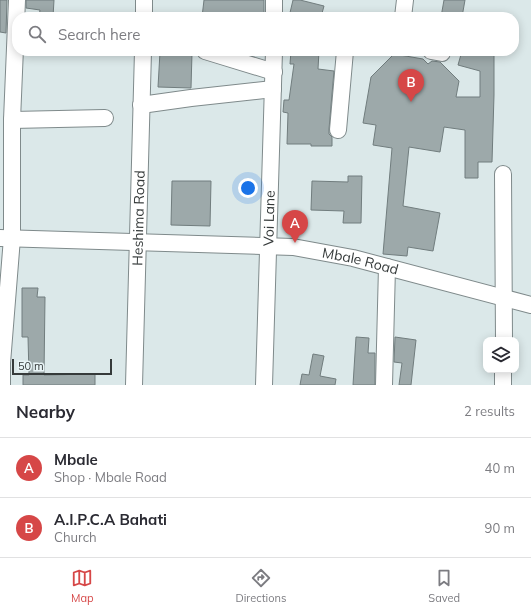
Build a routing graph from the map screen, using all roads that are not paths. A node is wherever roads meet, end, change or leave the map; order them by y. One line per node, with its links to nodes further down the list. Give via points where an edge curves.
1 (17, 0): 5 (street)
2 (144, 0): 6 (street)
3 (274, 0): 7 (street)
4 (405, 0): 8 (street)
5 (16, 12)
6 (144, 12)
7 (274, 12)
8 (404, 12)
9 (15, 56): 18 (street)
10 (143, 56): 16 (street, Heshima Road)
11 (221, 56): 14 (street)
12 (274, 56): 14 (street, Voi Lane)
13 (345, 56): 19 (street)
14 (274, 72): 15 (street, Voi Lane)
15 (273, 89): 16 (street); 23 (street, Voi Lane)
16 (141, 105): 22 (street, Heshima Road)
17 (105, 118): 18 (street)
18 (12, 120): 21 (street)
19 (338, 130)
20 (503, 174): 25 (street)
21 (6, 238): 22 (street, Mbale Road); 28 (street)
22 (137, 242): 23 (street, Mbale Road); 31 (street, Heshima Road)
23 (267, 245): 24 (street, Mbale Road, via 326,253); 32 (street, Voi Lane)
24 (387, 267): 25 (street, Mbale Road); 33 (street)
25 (504, 299): 26 (street, Mbale Road); 27 (street)
26 (531, 305)
27 (504, 337)
28 (1, 363): 30 (street)
29 (503, 373): 34 (street)
30 (2, 385)
31 (134, 385)
32 (264, 385)
33 (384, 385)
34 (503, 385)

